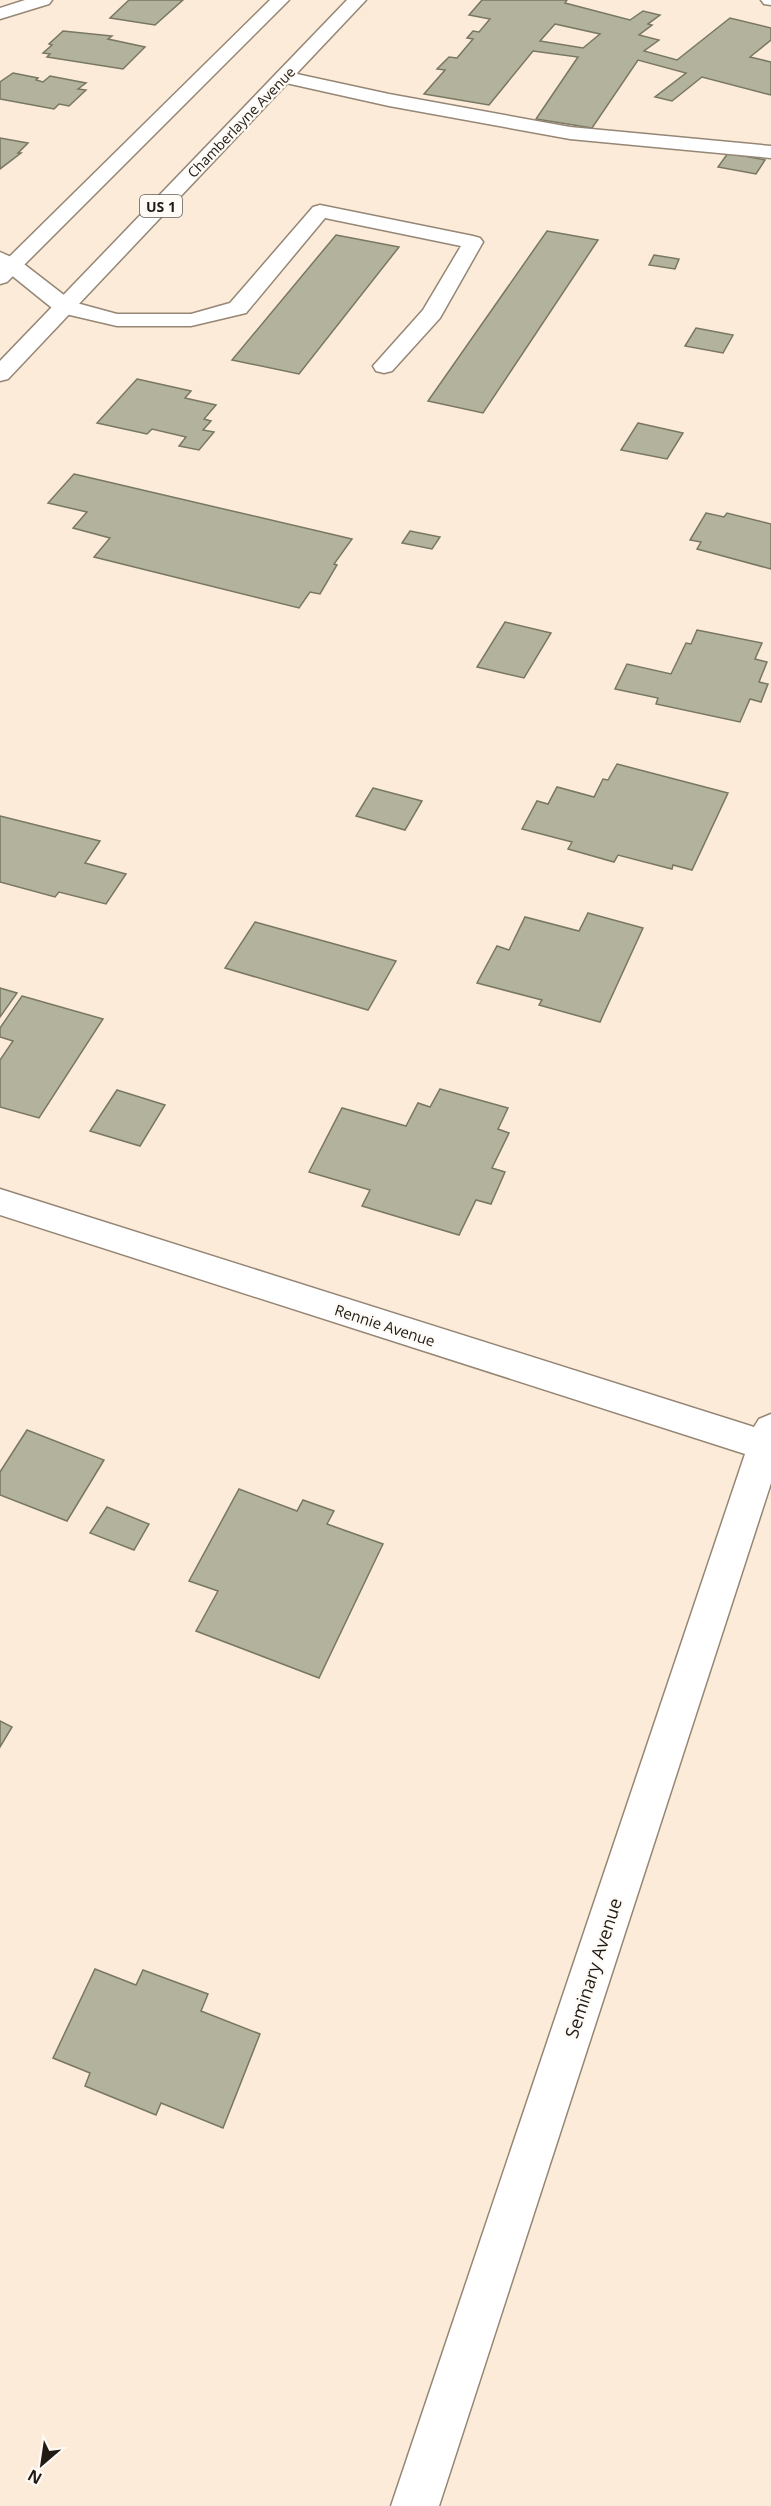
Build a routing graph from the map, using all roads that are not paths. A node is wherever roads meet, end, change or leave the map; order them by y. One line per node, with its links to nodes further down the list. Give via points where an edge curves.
1 (43, 0): 4 (main road)
2 (280, 0): 7 (main road)
3 (357, 0): 5 (main road, Chamberlayne Avenue / US 1)
4 (0, 14)
5 (283, 77): 6 (main road, via 570,133); 8 (main road, Chamberlayne Avenue / US 1)
6 (771, 152)
7 (4, 267): 8 (main road)
8 (65, 307): 9 (main road, via 117,320 156,321 191,320 238,308 320,211 473,242 432,313); 10 (main road, Chamberlayne Avenue / US 1)
9 (384, 366)
10 (0, 374)
11 (0, 1202): 12 (main road, Rennie Avenue)
12 (769, 1440): 13 (main road, Seminary Avenue)
13 (415, 2506)

